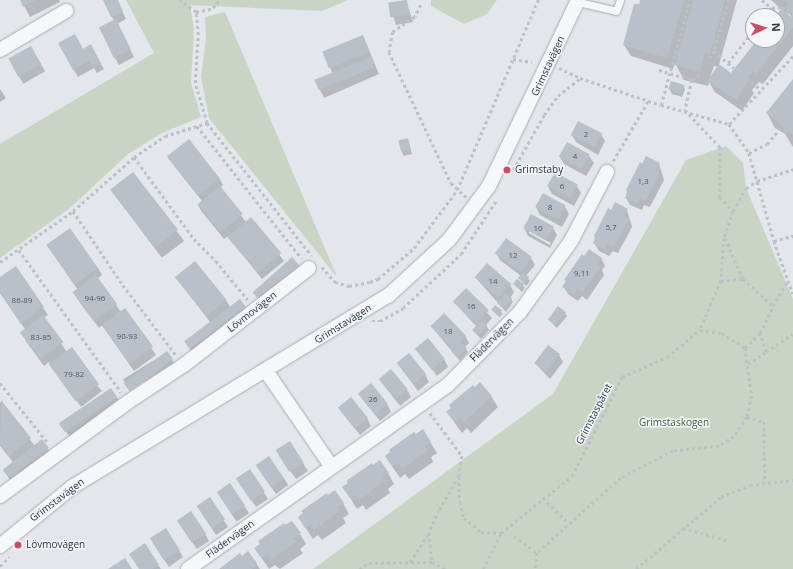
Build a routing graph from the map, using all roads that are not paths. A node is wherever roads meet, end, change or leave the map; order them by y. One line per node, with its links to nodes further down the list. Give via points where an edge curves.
1 (620, 0): 2 (lane, via 616,11)
2 (578, 1): 7 (street, Grimstavägen, via 489,186 449,240 388,296)
3 (66, 11): 4 (street)
4 (0, 50)
5 (607, 172): 8 (street, Flädervägen, via 571,241 520,312 448,385)
6 (314, 263): 9 (street, Lövmovägen, via 184,365 128,402)
7 (266, 371): 8 (street); 10 (street, Grimstavägen, via 72,487)
8 (331, 466): 11 (street, Flädervägen)
9 (0, 496)
10 (0, 546)
11 (188, 569)

